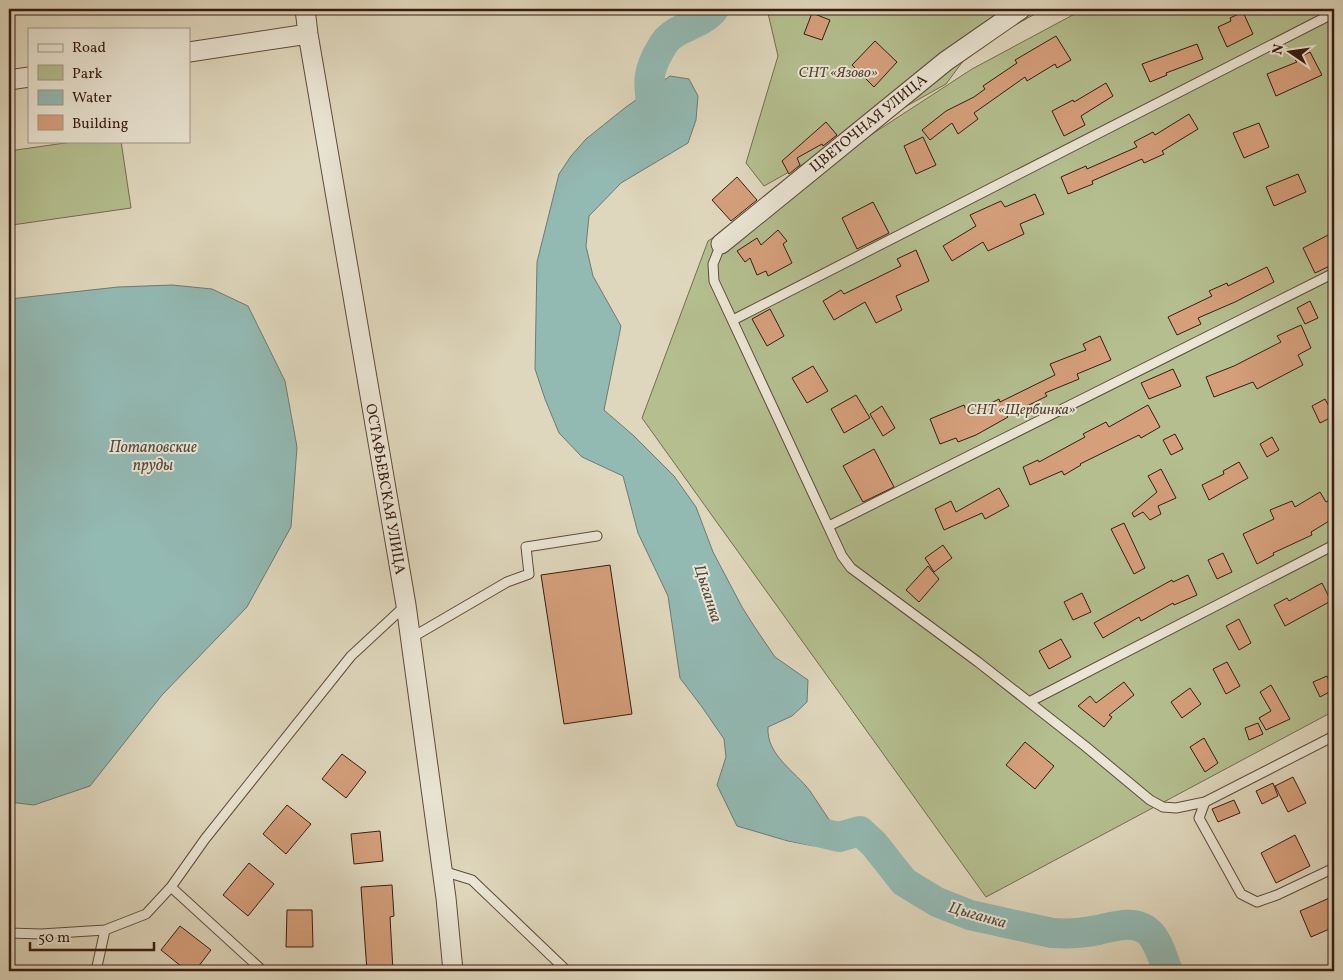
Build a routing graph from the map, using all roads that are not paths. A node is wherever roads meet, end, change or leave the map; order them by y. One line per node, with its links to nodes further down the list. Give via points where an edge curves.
1 (305, 9): 4 (street, ОСТАФЬЕВСКАЯ УЛИЦА)
2 (1021, 9): 8 (street, ЦВЕТОЧНАЯ УЛИЦА, via 946,61)
3 (1334, 13): 10 (lane)
4 (308, 34): 5 (street); 14 (street, ОСТАФЬЕВСКАЯ УЛИЦА)
5 (190, 52)
6 (28, 77): 7 (street)
7 (9, 80)
8 (721, 244): 10 (lane, via 713,264 714,281)
9 (1334, 273): 11 (lane)
10 (733, 320): 11 (lane)
11 (829, 526): 16 (lane, via 850,568)
12 (597, 536): 15 (lane, via 526,547 529,574 507,582)
13 (1334, 545): 16 (lane)
14 (406, 605): 15 (street, ОСТАФЬЕВСКАЯ УЛИЦА); 21 (lane, via 351,656 211,831)
15 (411, 638): 20 (street, ОСТАФЬЕВСКАЯ УЛИЦА)
16 (1029, 702): 18 (lane, via 1150,800 1163,807 1176,808)
17 (1334, 736): 18 (lane)
18 (1205, 802): 19 (lane, via 1199,818 1241,894 1257,902)
19 (1334, 868)
20 (442, 871): 26 (street, ОСТАФЬЕВСКАЯ УЛИЦА); 27 (lane, via 472,880)
21 (171, 887): 22 (lane, via 146,914); 25 (lane)
22 (105, 930): 23 (lane); 24 (lane)
23 (9, 933)
24 (96, 971)
25 (263, 971)
26 (453, 971)
27 (567, 971)

